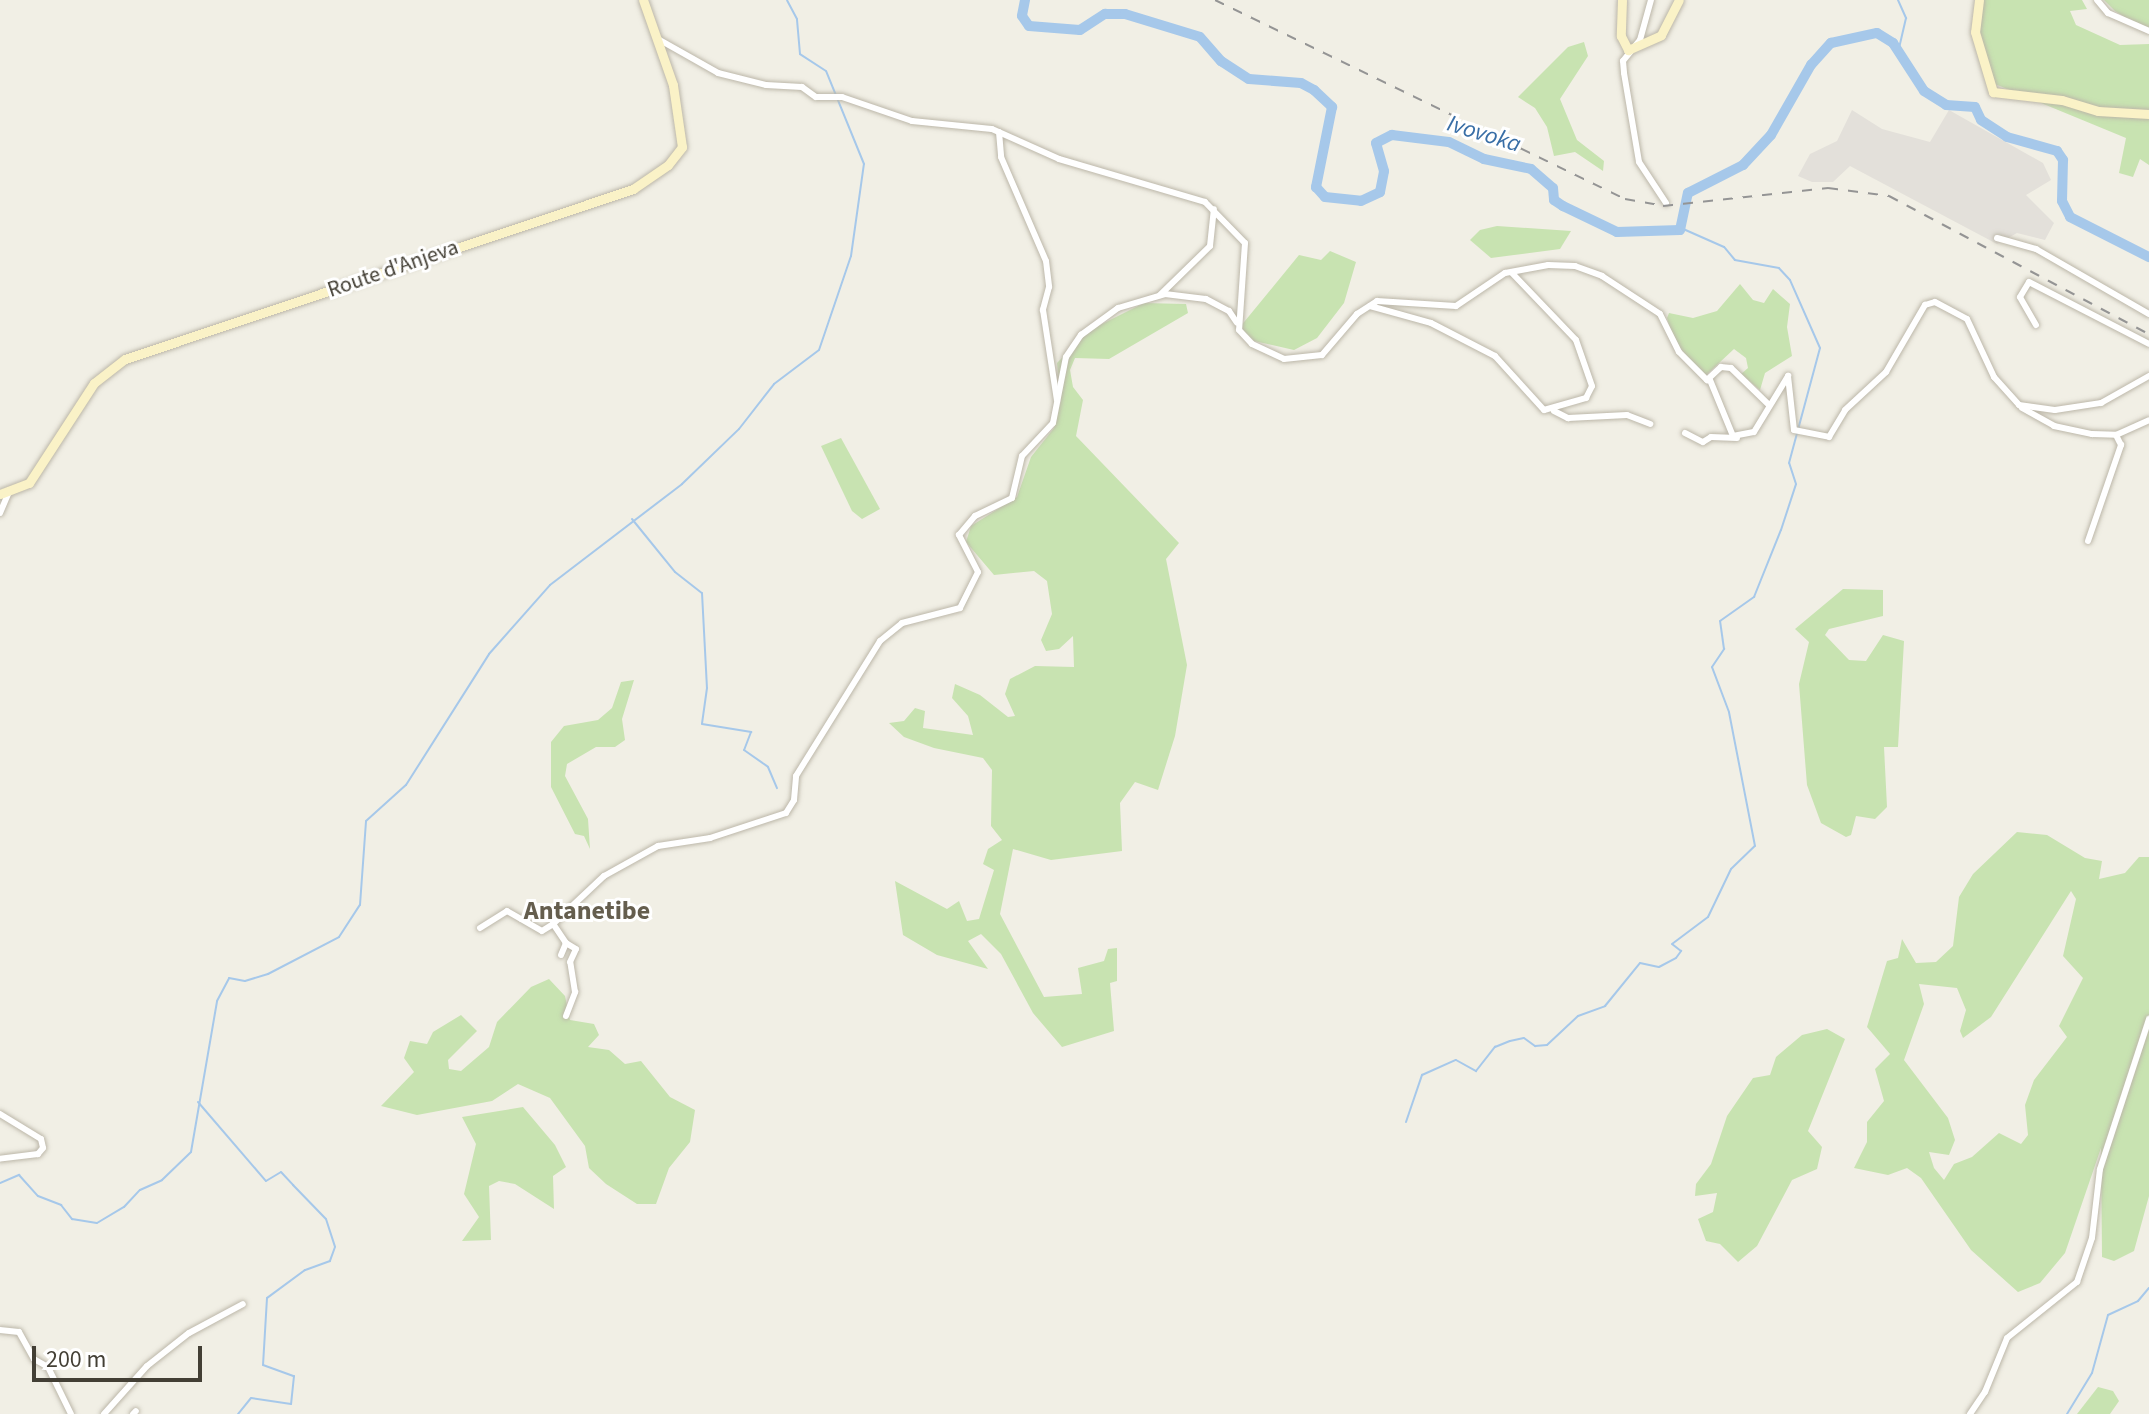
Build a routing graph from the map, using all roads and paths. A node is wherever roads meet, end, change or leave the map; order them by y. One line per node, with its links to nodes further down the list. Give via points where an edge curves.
1 (643, 0): 8 (street, Route d'Anjeva)
2 (1622, 0): 9 (street, via 1621,36)
3 (1651, 0): 9 (street, via 1640,40)
4 (1679, 0): 9 (street, via 1661,35)
5 (1979, 0): 10 (street, via 1975,32 1993,92 2062,100 2098,111)
6 (2097, 0): 7 (street, via 2108,13)
7 (2149, 31)
8 (657, 38): 11 (street, via 718,73 766,85 787,83 912,121); 33 (street, Route d'Anjeva, via 673,85 682,147 668,165 633,189 125,359 94,383 29,483)
9 (1628, 50): 12 (street, via 1624,73 1639,162)
10 (2149, 114)
11 (999, 132): 13 (street, via 1059,159 1194,197); 26 (street, via 1001,157 1046,261 1049,287 1043,310)
12 (1666, 203)
13 (1214, 209): 16 (street, via 1210,246); 19 (street, via 1245,243)
14 (1997, 238): 18 (street, via 2036,249)
15 (1512, 273): 17 (street, via 1456,306 1389,300); 23 (street, via 1548,265 1575,266 1602,276 1660,314 1679,352); 27 (street, via 1576,340 1586,364 1591,393)
16 (1160, 295): 19 (street, via 1206,299 1229,311); 26 (street, via 1118,308 1081,335 1066,357)
17 (1366, 306): 19 (street, via 1334,344 1312,359 1284,359 1252,344); 27 (street, via 1431,323 1495,356 1539,405)
18 (2149, 314)
19 (1237, 323)
20 (2036, 325): 21 (street, via 2020,297 2029,282)
21 (2149, 344)
22 (2149, 376): 25 (street, via 2101,403 2055,410)
23 (1710, 380): 24 (street, via 1721,367 1731,368); 32 (street)
24 (1768, 404): 25 (street, via 1785,377 1790,378 1794,430 1829,437 1845,410 1886,372 1925,305 1935,302 1967,319 1994,377); 32 (street, via 1754,432)
25 (2019, 405): 31 (street, via 2054,426)
26 (1058, 407): 36 (street, via 1047,434 1022,456 1012,498 964,525 960,544 978,572 960,608 902,623 880,641 796,776 794,800 786,813 710,838 658,846 604,876)
27 (1554, 411): 29 (street, via 1568,418 1627,415)
28 (2149, 420): 31 (street)
29 (1650, 424)
30 (1685, 433): 32 (street, via 1703,442 1711,437)
31 (2116, 435): 35 (street, via 2121,445)
32 (1737, 438)
33 (5, 492): 34 (street)
34 (0, 513)
35 (2088, 541)
36 (553, 924): 37 (street, via 542,931 507,911); 38 (street)
37 (480, 928)
38 (566, 943): 39 (street); 40 (street, via 576,949 570,962 575,992)
39 (561, 955)
40 (566, 1016)
41 (2149, 1019): 48 (street, via 2100,1169 2092,1238 2077,1282 2007,1338)
42 (0, 1114): 43 (street, via 41,1139 43,1148 38,1154)
43 (0, 1159)
44 (243, 1304): 47 (street, via 189,1333 147,1366)
45 (0, 1330): 46 (street, via 19,1332 34,1359 50,1369)
46 (71, 1414)
47 (104, 1414)
48 (1970, 1414)

